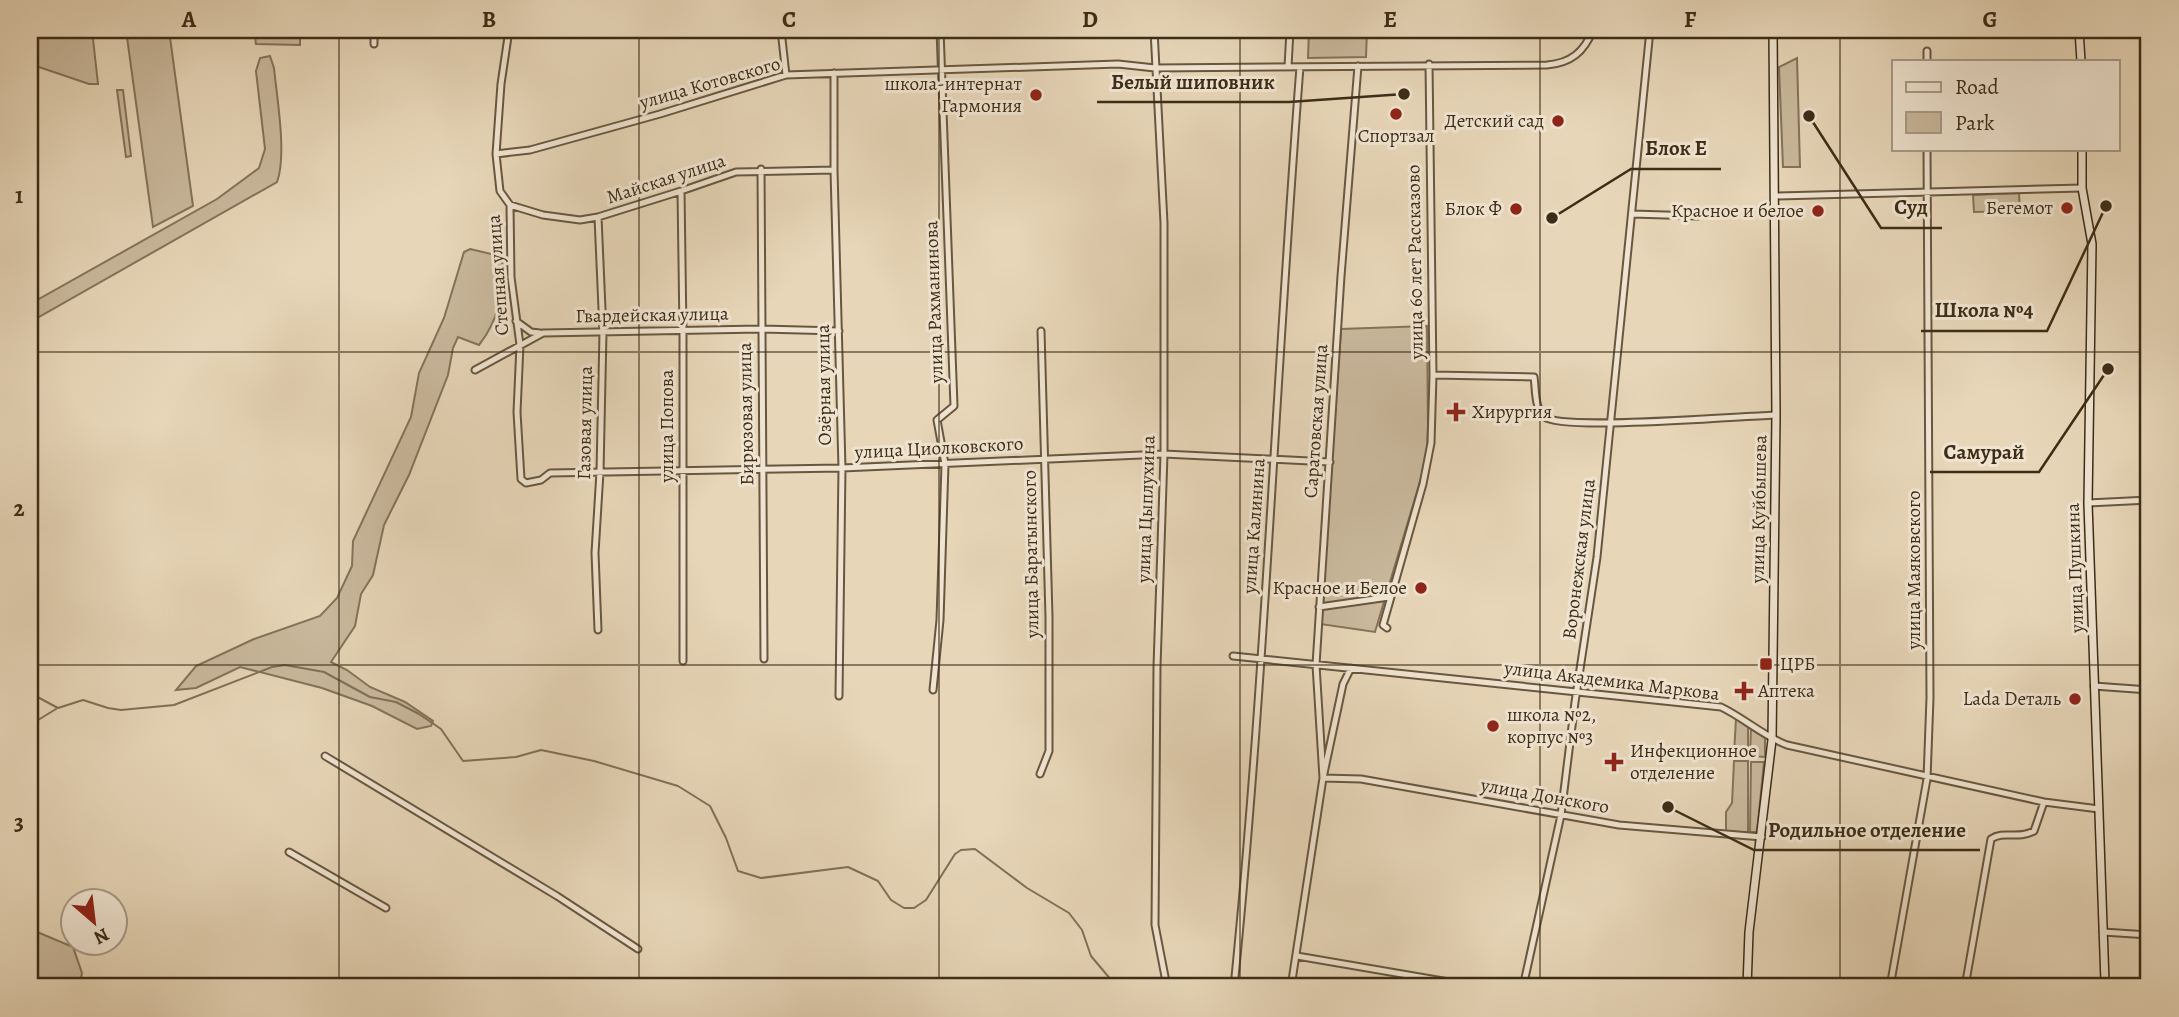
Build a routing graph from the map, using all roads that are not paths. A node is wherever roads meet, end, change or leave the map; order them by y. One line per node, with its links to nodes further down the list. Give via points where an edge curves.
1 (374, 30): 11 (street)
2 (509, 30): 25 (street, Степная улица)
3 (781, 30): 22 (street)
4 (940, 30): 20 (street, улица Рахманинова)
5 (1154, 30): 19 (street, улица Цыплухина)
6 (1290, 30): 17 (street)
7 (1593, 30): 15 (street, улица Котовского, via 1575,56 1560,64)
8 (1650, 30): 33 (street, Воронежская улица)
9 (1773, 30): 31 (street, улица Куйбышева)
10 (2079, 30): 14 (street)
11 (374, 44)
12 (1927, 51): 13 (street)
13 (1927, 60)
14 (2081, 60)
15 (1429, 64): 16 (street, улица Котовского); 45 (street, улица 60 лет Рассказово)
16 (1358, 66): 18 (street, улица Котовского); 51 (street, Саратовская улица)
17 (1288, 67): 18 (street, улица Котовского); 19 (street, улица Котовского)
18 (1300, 67): 50 (street, улица Калинина)
19 (1155, 68): 20 (street, улица Котовского, via 1118,64); 48 (street, улица Цыплухина, via 1164,223)
20 (943, 69): 21 (street, улица Котовского); 52 (street, улица Рахманинова, via 954,406 937,421)
21 (834, 73): 22 (street, улица Котовского); 27 (street, Озёрная улица)
22 (786, 75): 25 (street, улица Котовского, via 556,143)
23 (1927, 150): 30 (street, улица Маяковского)
24 (2082, 150): 28 (street, улица Пушкина)
25 (496, 154): 32 (street, Степная улица, via 500,191)
26 (761, 169): 27 (street, Майская улица); 29 (street, Майская улица, via 736,172); 37 (street, Бирюзовая улица)
27 (834, 170): 38 (street, Озёрная улица)
28 (2082, 188): 30 (street); 59 (street, улица Пушкина, via 2092,244)
29 (681, 191): 35 (street, Майская улица); 41 (street, улица Попова)
30 (1927, 193): 31 (street); 78 (street, улица Маяковского)
31 (1775, 195): 46 (street, улица Куйбышева)
32 (510, 205): 35 (street, Майская улица, via 543,215); 36 (street, Степная улица)
33 (1632, 214): 34 (street); 47 (street, Воронежская улица)
34 (1698, 216)
35 (598, 218): 40 (street, Газовая улица)
36 (516, 321): 42 (street, via 531,332); 43 (street, Степная улица)
37 (760, 329): 38 (street, Гвардейская улица); 41 (street, Гвардейская улица); 54 (street, Бирюзовая улица)
38 (839, 331): 53 (street, Озёрная улица)
39 (1041, 331): 49 (street, улица Баратынского)
40 (603, 332): 41 (street, Гвардейская улица); 42 (street, Гвардейская улица); 56 (street, Газовая улица)
41 (683, 332): 55 (street, улица Попова)
42 (543, 333): 43 (street, Гвардейская улица)
43 (520, 345): 44 (street, Гвардейская улица); 57 (street, Степная улица)
44 (475, 370)
45 (1433, 375): 47 (street, улица 60 лет Рассказово, via 1534,377 1538,408 1547,419); 60 (street, улица 60 лет Рассказово, via 1427,467)
46 (1776, 415): 47 (street); 75 (street, улица Куйбышева)
47 (1610, 423): 73 (street, Воронежская улица)
48 (1164, 454): 49 (street, улица Циолковского); 50 (street, улица Циолковского); 92 (street, улица Цыплухина, via 1154,824 1155,925)
49 (1045, 458): 52 (street, улица Циолковского); 77 (street, улица Баратынского, via 1049,751)
50 (1274, 459): 51 (street, улица Циолковского); 66 (street, улица Калинина)
51 (1330, 462): 61 (street, Саратовская улица)
52 (945, 464): 53 (street, улица Циолковского); 72 (street, улица Рахманинова)
53 (842, 468): 54 (street, улица Циолковского); 74 (street, Озёрная улица)
54 (763, 469): 55 (street, улица Циолковского); 65 (street, Бирюзовая улица)
55 (682, 470): 56 (street, улица Циолковского); 67 (street, улица Попова)
56 (600, 472): 57 (street, улица Циолковского, via 550,473 530,484); 63 (street, Газовая улица, via 595,553)
57 (521, 479)
58 (2149, 500): 59 (street)
59 (2088, 503): 70 (street, улица Пушкина)
60 (1389, 597): 61 (street); 62 (street, улица 60 лет Рассказово, via 1383,625)
61 (1320, 607): 68 (street, Саратовская улица)
62 (1387, 628)
63 (598, 630)
64 (1233, 656): 66 (street, улица Академика Маркова)
65 (764, 659)
66 (1260, 659): 68 (street, улица Академика Маркова); 93 (street, улица Калинина)
67 (683, 661)
68 (1316, 665): 69 (street, улица Академика Маркова); 79 (street, Саратовская улица)
69 (1352, 668): 73 (street, улица Академика Маркова); 79 (street, Саратовская улица, via 1343,684)
70 (2094, 686): 71 (street); 81 (street, улица Пушкина)
71 (2149, 690)
72 (933, 691)
73 (1577, 691): 75 (street, улица Академика Маркова, via 1721,707); 82 (street, Воронежская улица)
74 (839, 696)
75 (1772, 740): 78 (street, улица Академика Маркова); 83 (street, улица Куйбышева)
76 (325, 756): 88 (street)
77 (1040, 774)
78 (1927, 777): 80 (street, улица Академика Маркова); 98 (street, улица Маяковского)
79 (1323, 778): 82 (street, улица Донского, via 1361,779); 89 (street, Саратовская улица)
80 (2043, 802): 81 (street, улица Академика Маркова); 99 (street, via 2034,831 1991,839)
81 (2099, 809): 86 (street, улица Пушкина)
82 (1561, 815): 83 (street, улица Донского, via 1619,825); 96 (street, Воронежская улица)
83 (1762, 837): 97 (street, улица Куйбышева)
84 (289, 852): 85 (street)
85 (386, 908)
86 (2103, 932): 87 (street); 100 (street, улица Пушкина)
87 (2149, 936)
88 (638, 949)
89 (1297, 957): 94 (street, Саратовская улица); 95 (street)
90 (208, 984): 91 (street)
91 (216, 987)
92 (1167, 987)
93 (1234, 987)
94 (1291, 987)
95 (1478, 987)
96 (1524, 987)
97 (1747, 987)
98 (1890, 987)
99 (1965, 987)
100 (2107, 987)

